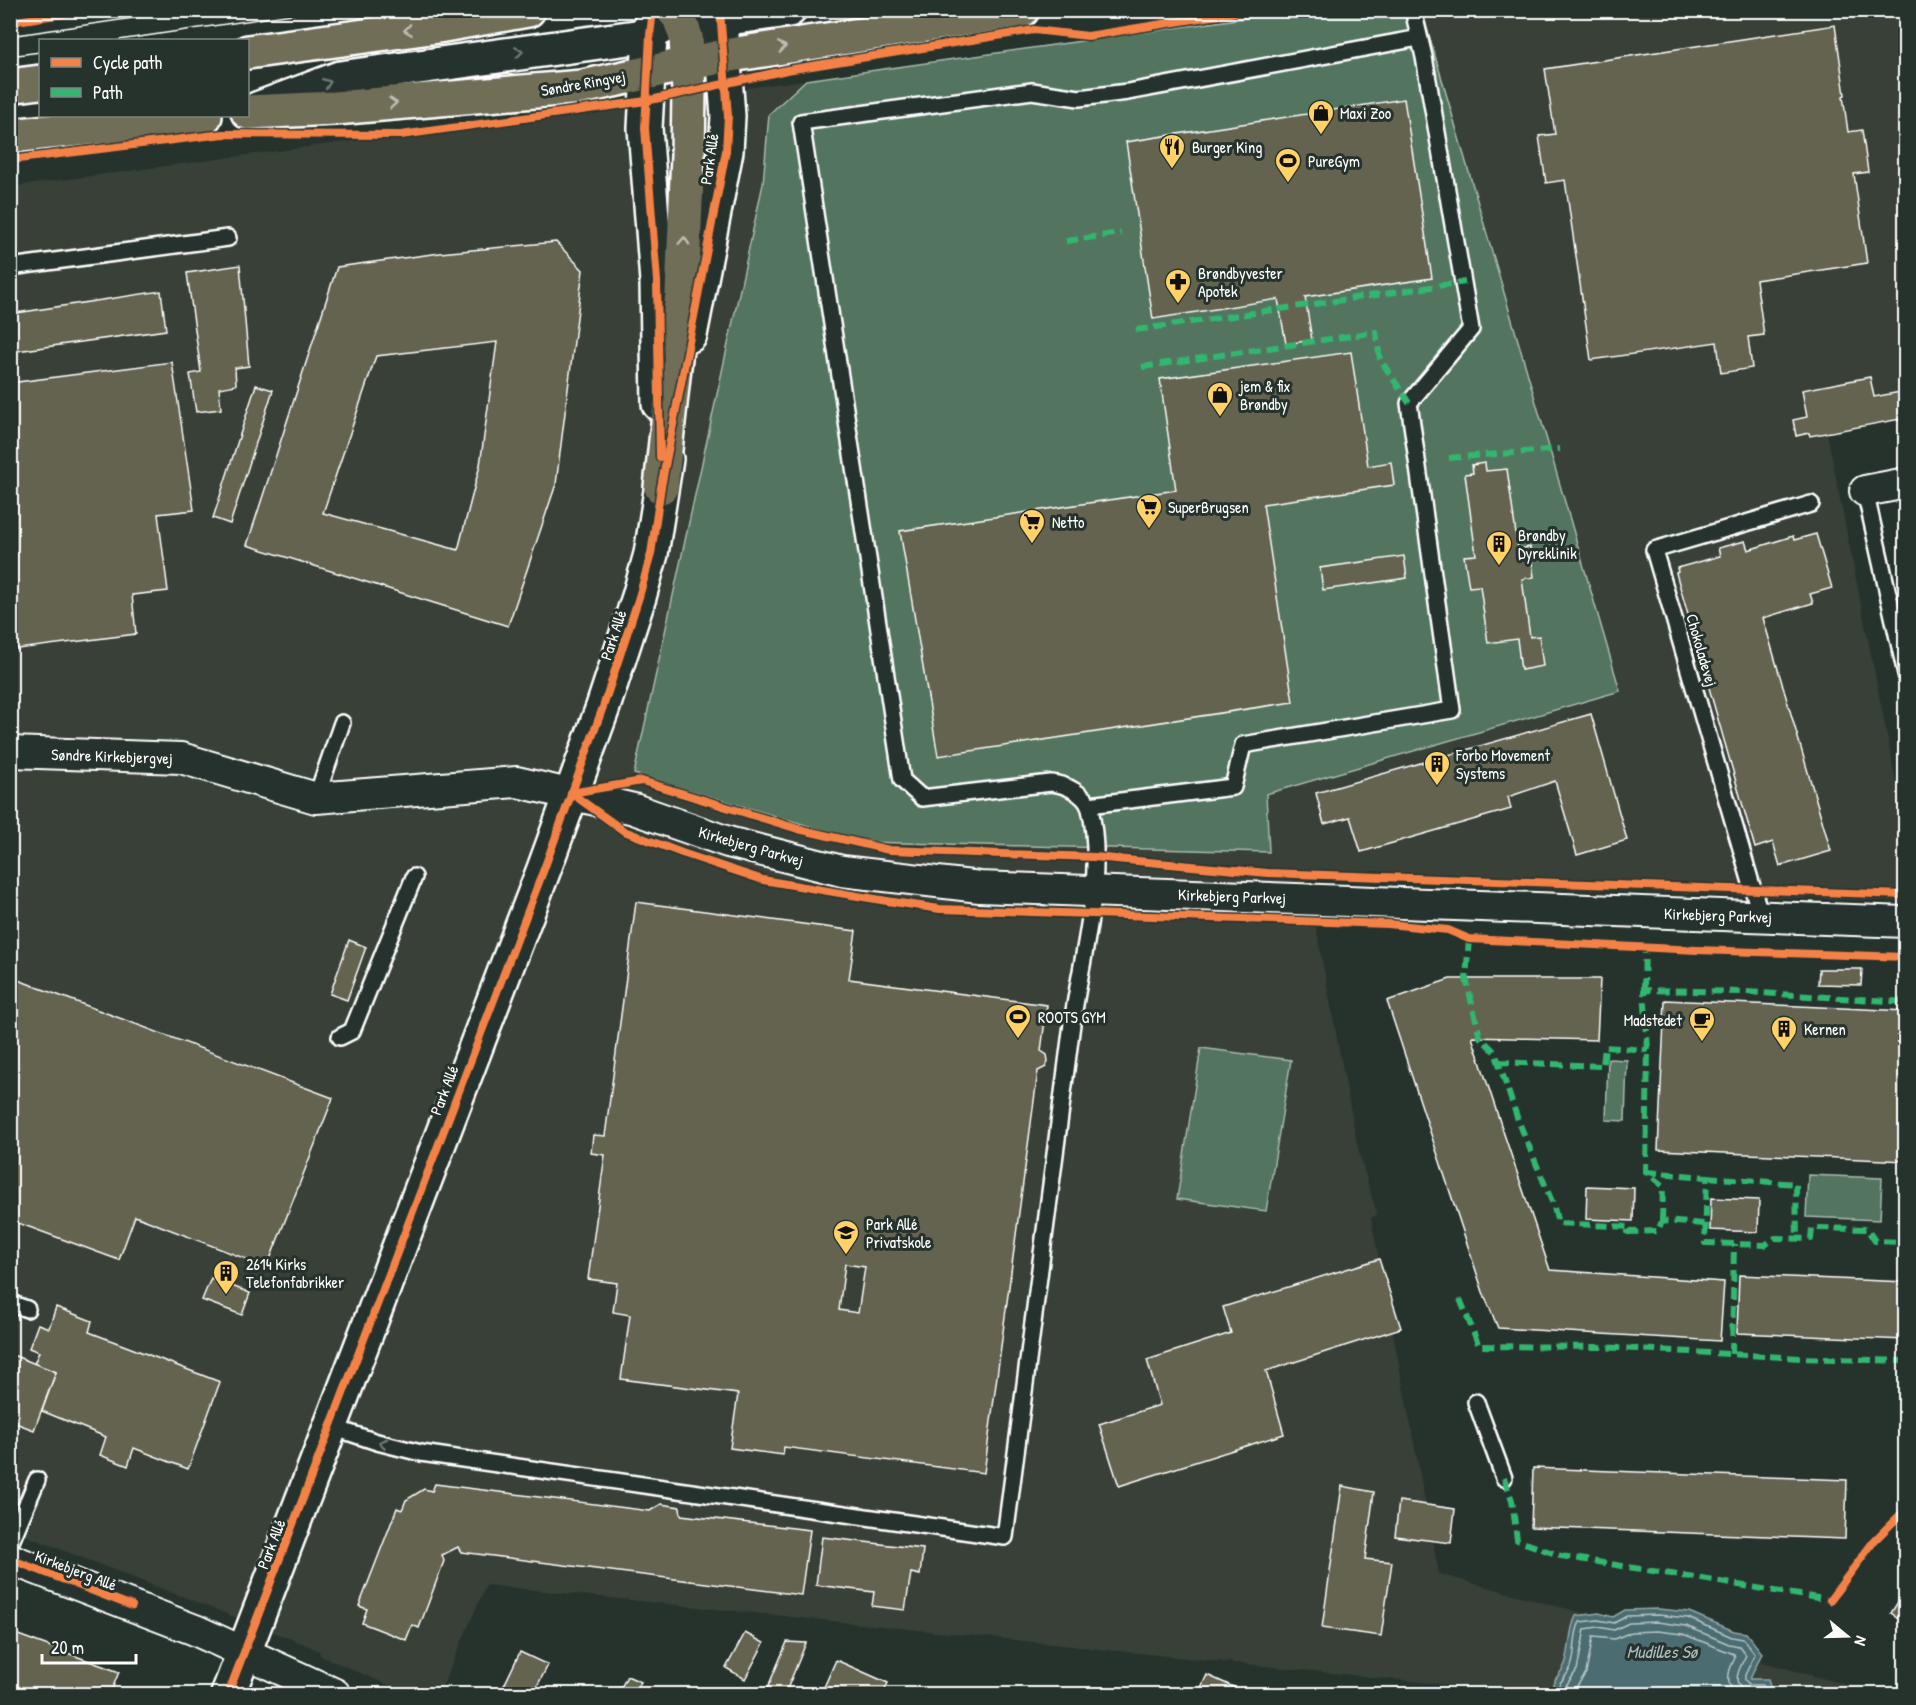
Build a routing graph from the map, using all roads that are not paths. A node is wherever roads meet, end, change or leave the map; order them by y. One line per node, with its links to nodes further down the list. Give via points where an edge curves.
1 (528, 10): 8 (main road, one-way to 8)
2 (789, 10): 5 (street)
3 (1022, 10): 9 (main road, Søndre Ringvej, one-way to 3)
4 (1413, 10): 7 (lane)
5 (720, 15): 6 (street); 9 (street, Park Allé)
6 (674, 26): 9 (main road, Søndre Ringvej); 10 (main road, Søndre Ringvej); 13 (street, one-way to 6, via 340,78); 19 (main road, one-way to 6, via 682,294 688,155)
7 (1419, 38): 27 (lane, via 1472,329 1409,403 1452,710 1243,745 1233,787); 27 (lane, via 1128,92 1079,98 1032,91 801,122 902,780 921,798 1060,783)
8 (249, 52)
9 (724, 56): 19 (street, Park Allé, via 726,151)
10 (648, 71): 13 (main road, Søndre Ringvej, one-way to 10, via 335,108 582,87); 19 (street, Park Allé, via 645,128 657,281)
11 (39, 81): 12 (main road)
12 (10, 86)
13 (250, 111)
14 (195, 117): 15 (main road)
15 (10, 136)
16 (228, 238): 17 (lane)
17 (10, 267)
18 (1905, 483): 20 (street)
19 (661, 487): 25 (street, Park Allé, via 639,597)
20 (1865, 491): 22 (lane)
21 (1811, 504): 30 (lane, Chokoladevej, via 1654,550)
22 (1905, 674)
23 (342, 723): 26 (lane)
24 (10, 752): 26 (street, Søndre Kirkebjergvej, via 180,758)
25 (571, 793): 26 (street, Søndre Kirkebjergvej, via 518,782); 29 (street, Kirkebjerg Parkvej, via 634,809 728,842 842,871 980,887); 36 (street, Park Allé)
26 (316, 798)
27 (1089, 805): 29 (lane, via 1094,830)
28 (414, 877): 32 (lane, via 352,1031)
29 (1093, 891): 30 (street, Kirkebjerg Parkvej); 36 (lane, one-way to 36, via 1005,1537 436,1455 377,1442)
30 (1761, 917): 31 (street, Kirkebjerg Parkvej)
31 (1905, 922)
32 (340, 1037)
33 (10, 1303): 34 (lane)
34 (27, 1309)
35 (1476, 1402): 37 (lane)
36 (332, 1426): 41 (street, Park Allé)
37 (1504, 1478)
38 (37, 1480): 39 (lane)
39 (10, 1544)
40 (10, 1559): 41 (street, Kirkebjerg Allé, via 195,1630)
41 (244, 1654): 42 (street, Park Allé); 43 (street, Kirkebjerg Allé)
42 (228, 1695)
43 (335, 1695)

